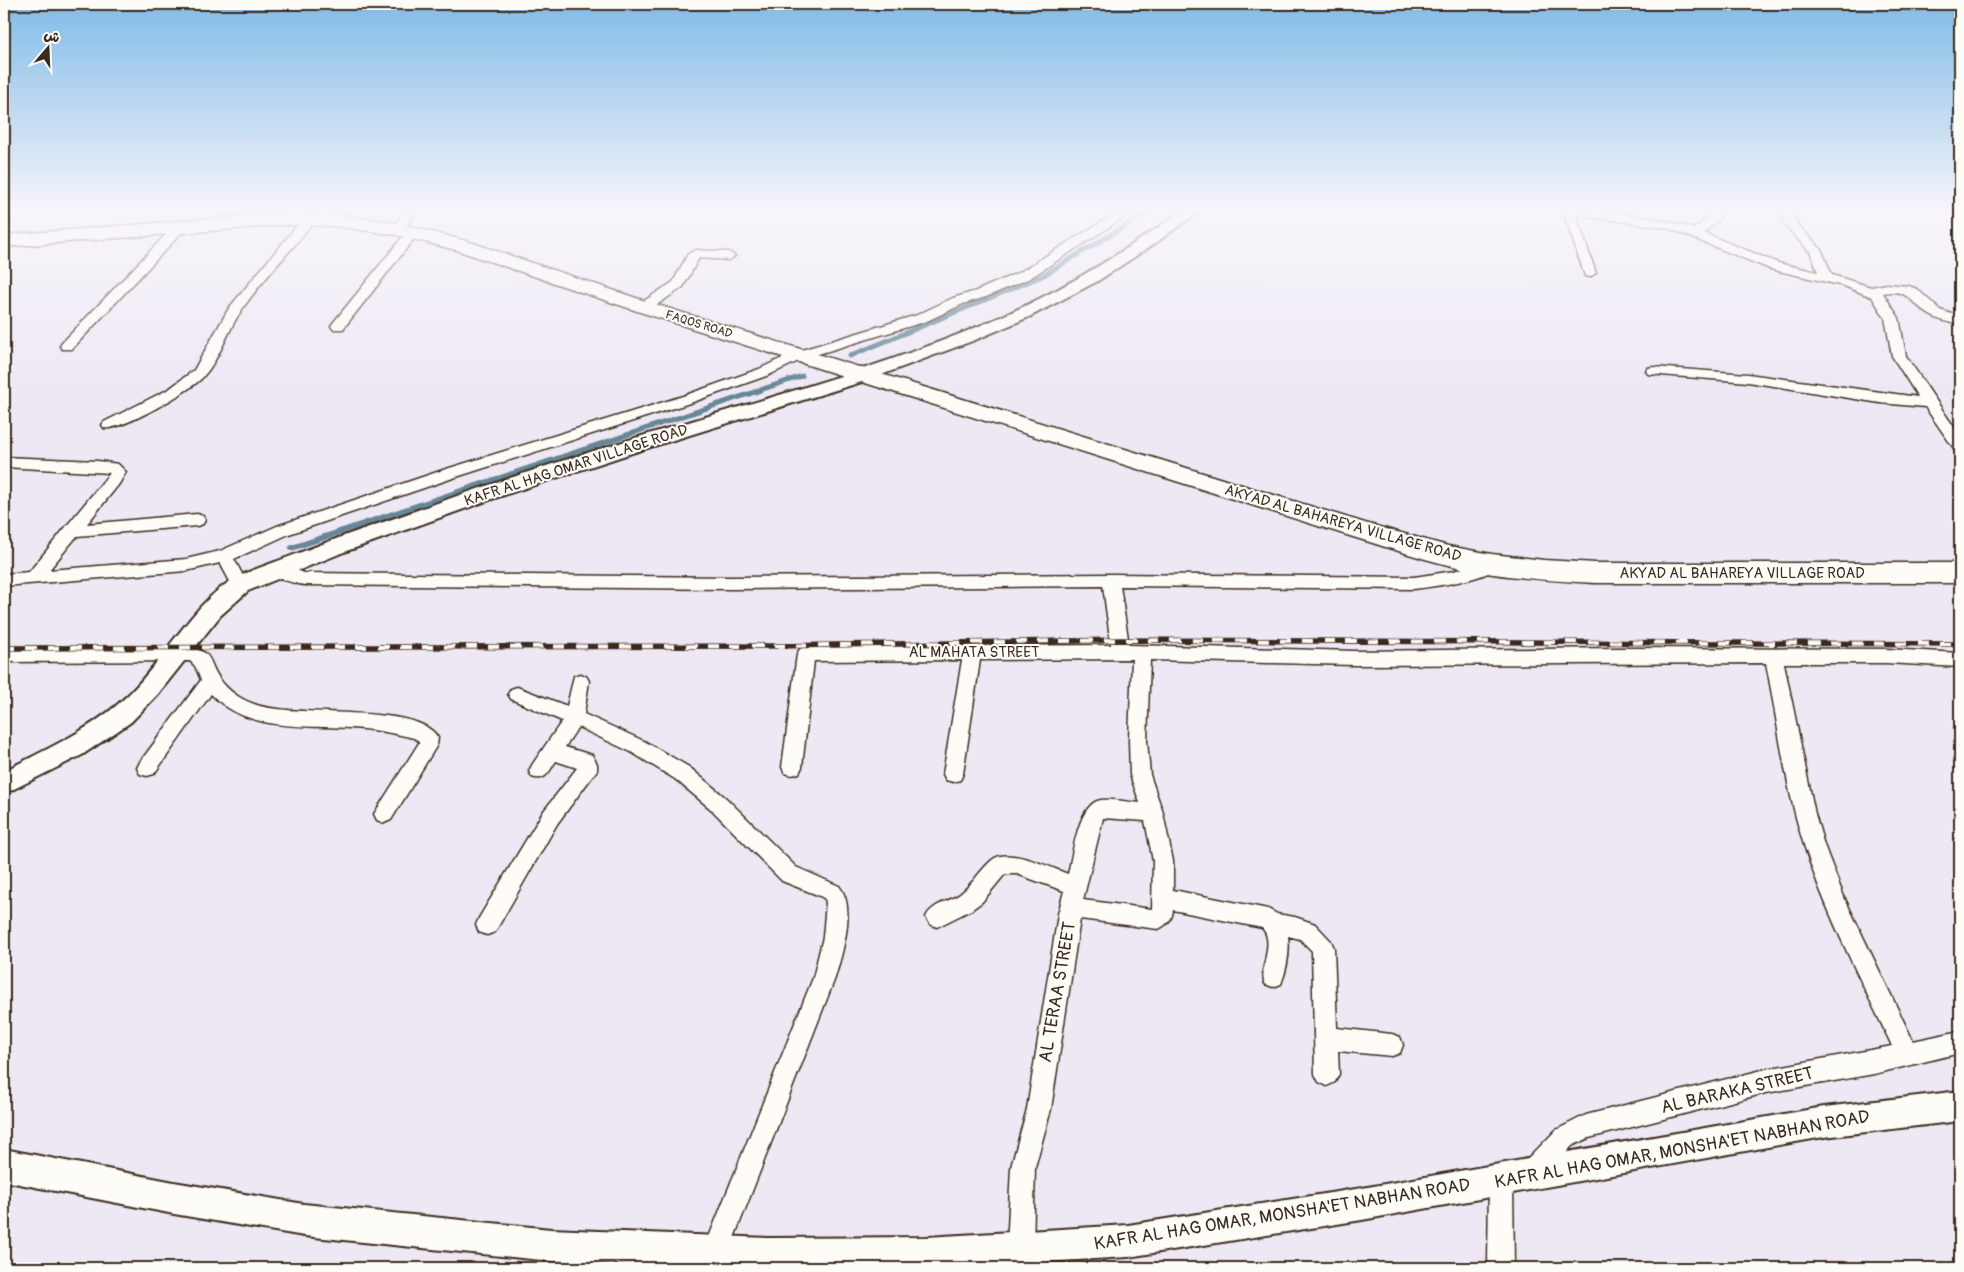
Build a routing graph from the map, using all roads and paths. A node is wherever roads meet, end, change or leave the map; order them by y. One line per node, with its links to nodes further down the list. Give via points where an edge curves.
1 (139, 270): 15 (street)
2 (267, 270): 20 (street, via 235,310 203,369 193,380)
3 (377, 270): 14 (street)
4 (535, 270): 12 (main road, FAQOS ROAD)
5 (685, 270): 12 (street, via 678,284)
6 (1032, 270): 16 (street, KAFR AL HAG OMAR VILLAGE ROAD, via 922,318)
7 (1104, 270): 18 (street, KAFR AL HAG OMAR VILLAGE ROAD, via 1044,303 944,347)
8 (1795, 270): 10 (street)
9 (1824, 270): 10 (street)
10 (1826, 277): 11 (street)
11 (1871, 291): 13 (street, via 1904,289 1912,292 1935,313); 19 (street, via 1888,310 1899,356)
12 (644, 307): 16 (main road, FAQOS ROAD)
13 (1960, 321)
14 (338, 326)
15 (67, 346)
16 (800, 355): 18 (main road, FAQOS ROAD); 25 (street, KAFR AL HAG OMAR VILLAGE ROAD, via 764,372 688,399 457,471 283,530)
17 (1653, 371): 19 (street, via 1748,378)
18 (862, 375): 26 (main road, AKYAD AL BAHAREYA VILLAGE ROAD, via 1370,534); 27 (street, KAFR AL HAG OMAR VILLAGE ROAD, via 633,445 443,508)
19 (1929, 403): 21 (street)
20 (109, 425)
21 (1960, 446)
22 (4, 462): 24 (street, via 98,466 118,472)
23 (197, 520): 24 (street)
24 (72, 531): 29 (street)
25 (224, 556): 29 (street, KAFR AL HAG OMAR VILLAGE ROAD, via 186,565); 32 (street)
26 (1492, 564): 28 (main road, AKYAD AL BAHAREYA VILLAGE ROAD, via 1596,573); 31 (street, via 1443,580 1414,582)
27 (280, 569): 31 (street, via 304,579 719,583); 32 (street, KAFR AL HAG OMAR VILLAGE ROAD)
28 (1960, 573)
29 (33, 578): 30 (street, KAFR AL HAG OMAR VILLAGE ROAD)
30 (4, 580)
31 (1111, 580): 34 (street, AL TERAA STREET)
32 (240, 585): 36 (street, KAFR AL HAG OMAR VILLAGE ROAD, via 221,600)
33 (972, 652): 34 (street, AL MAHATA STREET); 44 (street, AL MAHATA STREET, via 806,654); 47 (street)
34 (1131, 653): 37 (street, AL MAHATA STREET, via 1354,658); 49 (street, AL TERAA STREET, via 1140,775)
35 (4, 654): 36 (street)
36 (178, 654): 39 (street, via 200,658); 48 (street, KAFR AL HAG OMAR VILLAGE ROAD, via 137,702 117,719 89,739)
37 (1774, 656): 38 (street, AL MAHATA STREET); 61 (street, via 1814,845 1834,899)
38 (1960, 660)
39 (210, 680): 45 (street); 50 (street, via 239,705 269,717 371,721 425,734 429,738 428,745)
40 (580, 681): 42 (street)
41 (517, 694): 42 (street)
42 (574, 718): 43 (street); 67 (street, via 638,747 682,773 703,789 789,874 826,888 835,895 837,903 831,951 824,978)
43 (552, 752): 46 (street); 56 (street, via 585,762 587,770 550,818)
44 (792, 767)
45 (147, 768)
46 (539, 771)
47 (953, 774)
48 (4, 783)
49 (1153, 813): 51 (street, via 1096,811 1092,816); 52 (street, AL TERAA STREET, via 1163,862)
50 (384, 814)
51 (1075, 886): 53 (street); 54 (street, via 1017,865 1000,865 975,895)
52 (1163, 898): 53 (street, AL TERAA STREET, via 1162,914 1158,919 1080,909); 55 (street, via 1262,917)
53 (1070, 914): 66 (street, AL TERAA STREET, via 1039,1109 1023,1167)
54 (937, 917)
55 (1272, 922): 57 (street, via 1278,932); 58 (street, via 1310,931 1323,948)
56 (487, 925)
57 (1273, 976)
58 (1326, 1038): 60 (street); 62 (street)
59 (1960, 1042): 61 (street, AL BARAKA STREET)
60 (1392, 1045)
61 (1906, 1054): 65 (street, AL BARAKA STREET, via 1766,1081 1586,1127 1564,1138)
62 (1327, 1074)
63 (1960, 1106): 65 (street, KAFR AL HAG OMAR, MONSHA'ET NABHAN ROAD, via 1824,1122)
64 (4, 1165): 67 (street, KAFR AL HAG OMAR, MONSHA'ET NABHAN ROAD, via 304,1220 550,1245)
65 (1516, 1177): 66 (street, KAFR AL HAG OMAR, MONSHA'ET NABHAN ROAD, via 1128,1241); 70 (street)
66 (1020, 1248): 68 (street, KAFR AL HAG OMAR, MONSHA'ET NABHAN ROAD)
67 (716, 1252): 69 (street, KAFR AL HAG OMAR, MONSHA'ET NABHAN ROAD)
68 (924, 1260): 69 (street, KAFR AL HAG OMAR, MONSHA'ET NABHAN ROAD)
69 (765, 1261)
70 (1501, 1268)

